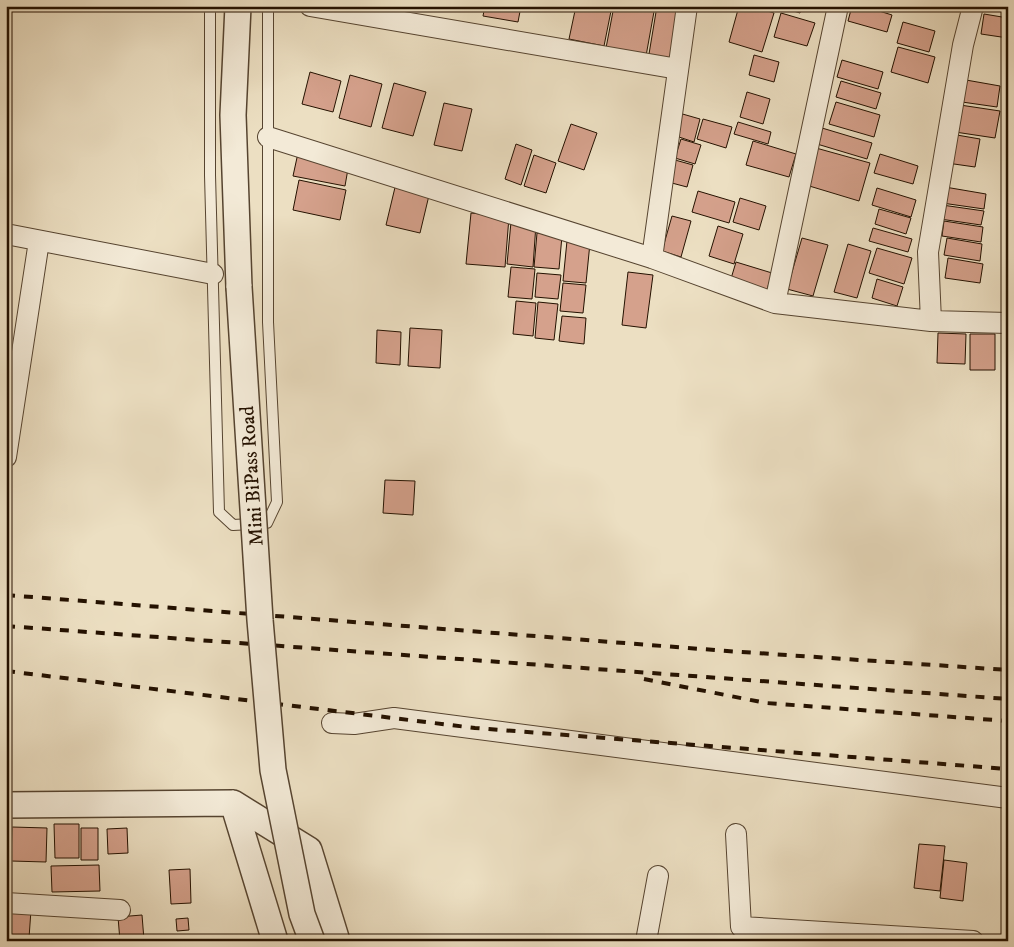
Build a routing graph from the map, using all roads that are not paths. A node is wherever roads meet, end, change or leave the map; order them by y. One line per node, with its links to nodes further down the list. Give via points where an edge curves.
1 (210, 6): 13 (lane)
2 (238, 6): 27 (street, Mini BiPass Road, bridge, via 233,116 239,287 261,629 273,770 302,914)
3 (268, 6): 9 (lane)
4 (310, 6): 8 (street)
5 (687, 6): 8 (street)
6 (838, 6): 14 (street)
7 (973, 6): 15 (street, via 963,45 928,252)
8 (678, 69): 12 (street)
9 (268, 137): 12 (street); 13 (lane, via 268,322 277,502 267,523 233,525 219,512)
10 (6, 234): 11 (street)
11 (39, 241): 13 (street); 17 (street)
12 (652, 258): 14 (street)
13 (213, 274)
14 (775, 303): 15 (street)
15 (931, 321): 16 (street)
16 (1008, 323)
17 (6, 457)
18 (332, 723): 19 (street, via 354,724 394,718)
19 (1008, 798)
20 (233, 803): 21 (street); 26 (street); 28 (street, via 309,850)
21 (6, 805)
22 (736, 834): 30 (street, via 741,927)
23 (658, 876): 29 (street)
24 (6, 902): 25 (street)
25 (120, 910)
26 (274, 941)
27 (312, 941)
28 (337, 941)
29 (646, 941)
30 (974, 941)

